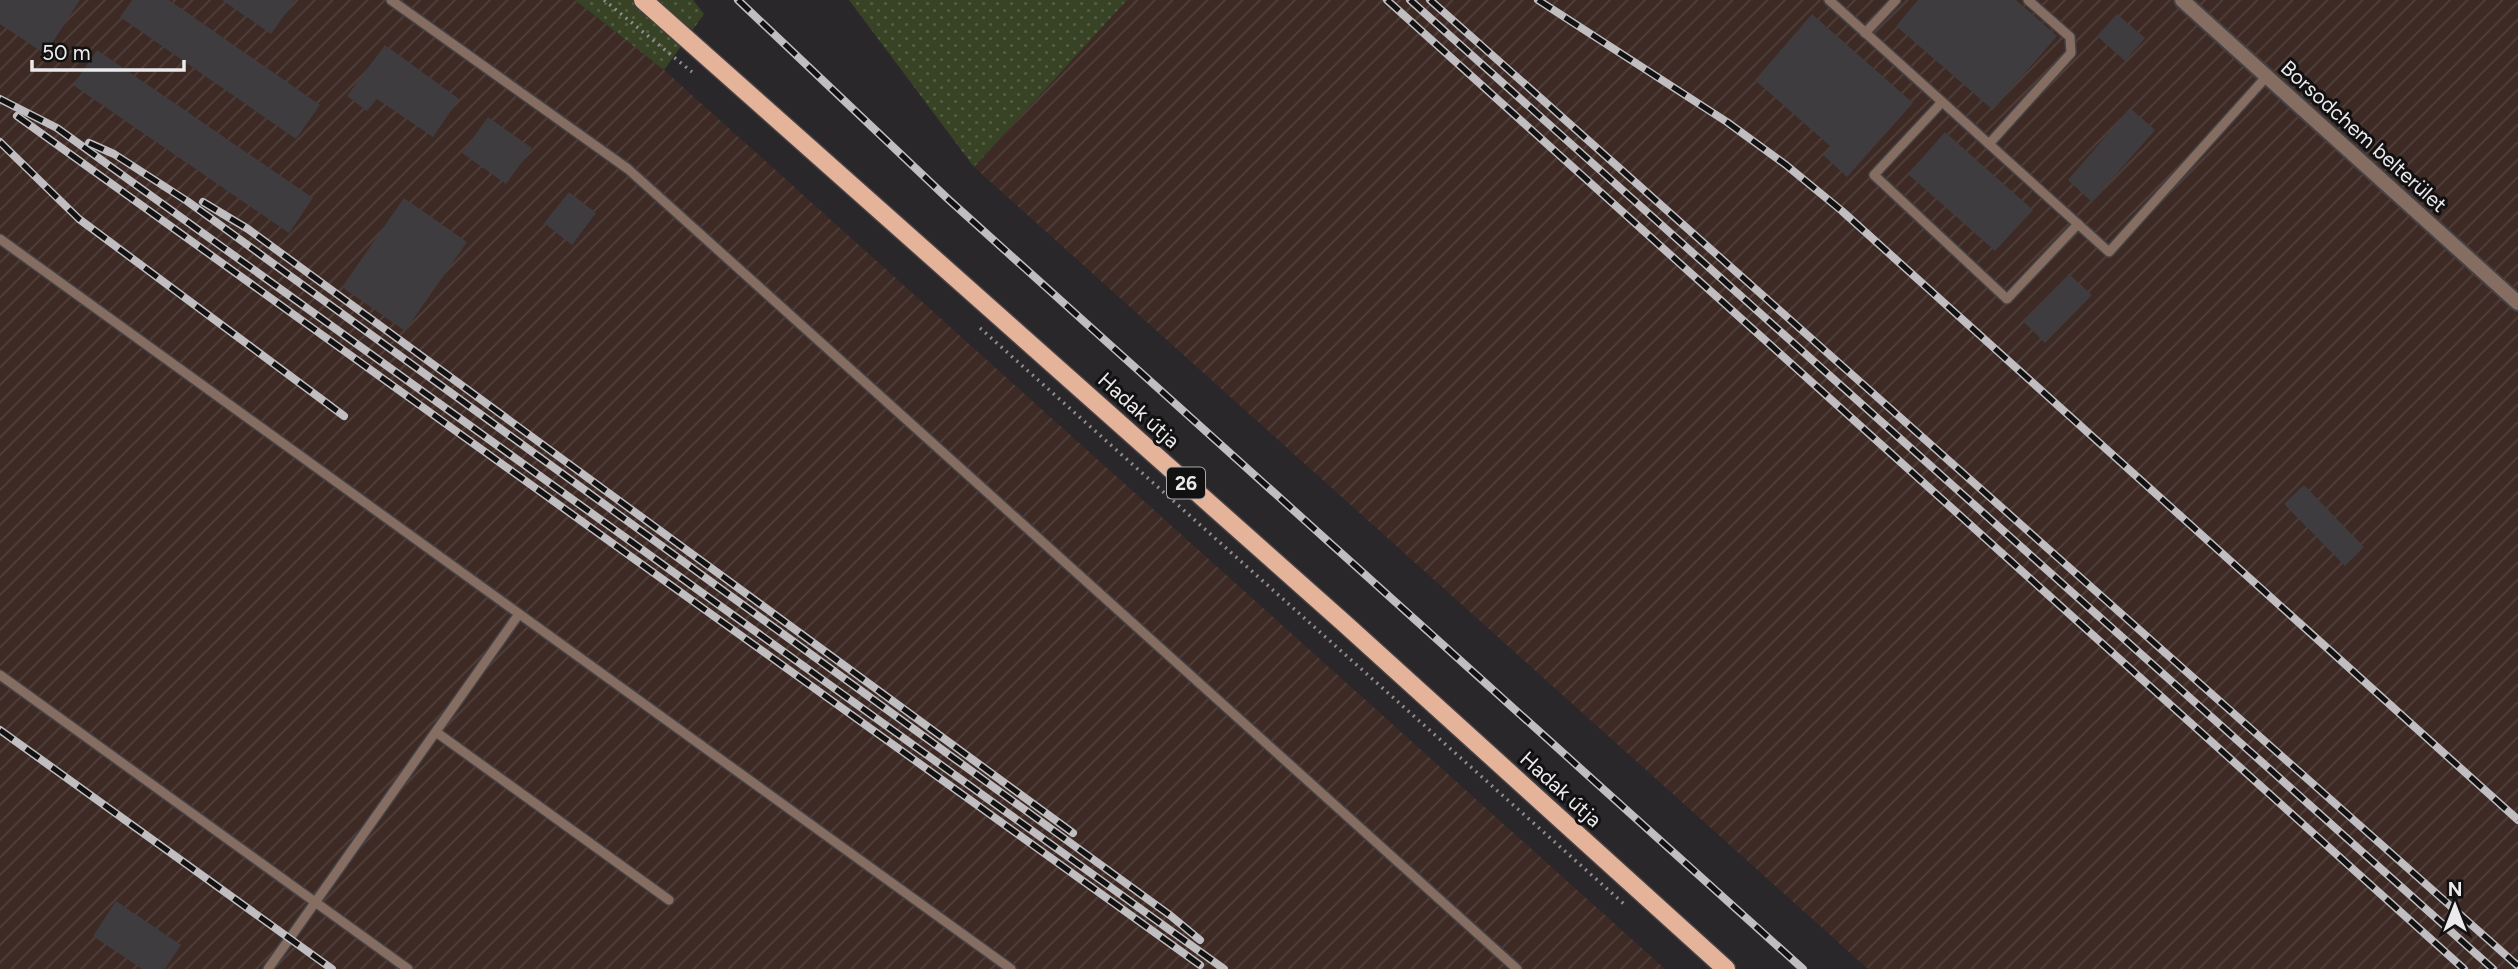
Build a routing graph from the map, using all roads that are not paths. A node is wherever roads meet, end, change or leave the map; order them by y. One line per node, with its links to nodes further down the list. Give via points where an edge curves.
1 (391, 0): 22 (lane, via 628,169)
2 (643, 0): 23 (main road, Hadak útja / 26)
3 (1829, 0): 7 (lane)
4 (1896, 0): 7 (lane)
5 (2028, 0): 10 (lane, via 2070,37 2071,53)
6 (2182, 0): 8 (street, Borsodchem belterület)
7 (1865, 33): 9 (lane)
8 (2267, 76): 11 (lane, via 2109,252); 13 (street, Borsodchem belterület)
9 (1942, 102): 10 (lane); 11 (lane, via 1874,175 2007,299)
10 (1989, 144): 11 (lane)
11 (2078, 224)
12 (0, 239): 14 (lane)
13 (2518, 303)
14 (519, 614): 16 (lane); 21 (lane)
15 (0, 675): 18 (lane)
16 (436, 732): 17 (lane); 18 (lane)
17 (668, 900)
18 (317, 903): 19 (lane); 20 (lane)
19 (268, 969)
20 (408, 969)
21 (1011, 969)
22 (1517, 969)
23 (1726, 969)

